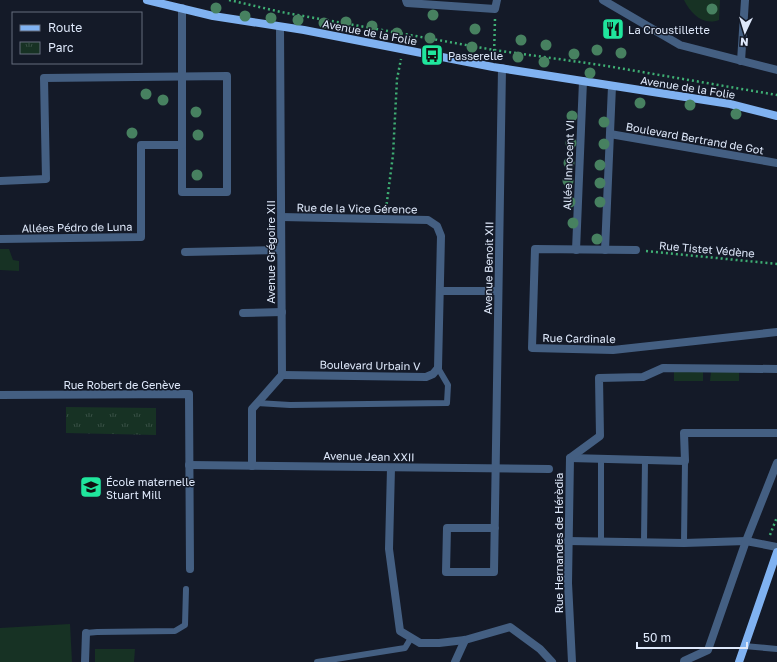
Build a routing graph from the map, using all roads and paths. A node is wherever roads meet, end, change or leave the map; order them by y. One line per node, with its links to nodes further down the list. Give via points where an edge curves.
1 (147, 0): 7 (main road, Avenue de la Folie)
2 (229, 0): 11 (path, via 281,12)
3 (406, 0): 8 (street, via 407,3)
4 (497, 0): 8 (street)
5 (603, 0): 12 (street, via 680,45)
6 (745, 0): 12 (street)
7 (182, 8): 9 (main road, Avenue de la Folie); 15 (street)
8 (495, 9): 11 (path)
9 (280, 27): 10 (main road, Avenue de la Folie); 24 (street, Avenue Grégoire XII)
10 (403, 49): 13 (main road, Avenue de la Folie); 25 (path, via 397,79 393,155)
11 (494, 50): 13 (path); 18 (path, via 600,65)
12 (741, 61): 14 (street)
13 (498, 68): 16 (main road, Avenue de la Folie); 34 (street, Avenue Benoit XII)
14 (777, 70)
15 (182, 76): 21 (street); 21 (street, via 227,76 227,192 182,192); 23 (street, via 44,78 46,179)
16 (583, 81): 17 (main road, Avenue de la Folie); 28 (street, Allée Innocent VI)
17 (612, 86): 19 (main road, Avenue de la Folie, via 730,104); 20 (street)
18 (777, 96)
19 (777, 116)
20 (610, 134): 22 (street, Boulevard Bertrand de Got); 29 (street)
21 (182, 145): 26 (street, Allées Pédro de Luna, via 141,145 141,237)
22 (777, 163)
23 (0, 181)
24 (281, 217): 25 (street, Rue de la Vice Gérence); 27 (street, Avenue Grégoire XII)
25 (384, 219): 33 (street, Rue de la Vice Gérence, via 428,220 437,226 441,236)
26 (0, 239)
27 (281, 250): 31 (street); 35 (street, Avenue Grégoire XII)
28 (576, 250): 29 (street, Rue Cardinale); 37 (street, Rue Cardinale, via 535,249 532,348 612,350)
29 (605, 250): 30 (street, Rue Cardinale)
30 (636, 250): 32 (path, Rue Tistet Védène)
31 (185, 252)
32 (777, 264)
33 (440, 291): 34 (street); 38 (street)
34 (498, 291): 52 (street, Avenue Benoit XII)
35 (282, 312): 36 (street); 40 (street, Avenue Grégoire XII)
36 (243, 313)
37 (777, 332)
38 (438, 368): 40 (street, Boulevard Urbain V, via 426,377); 42 (lane, via 448,384 447,403)
39 (777, 369): 44 (street, Rue Hernandes de Hérèdia, via 663,368 643,377 599,378 600,436)
40 (282, 375): 42 (street)
41 (0, 395): 49 (street, Rue Robert de Genève, via 189,394)
42 (257, 403): 50 (street, via 252,409)
43 (777, 433): 47 (street, via 684,433)
44 (570, 458): 45 (street); 55 (street, Rue Hernandes de Hérèdia)
45 (601, 459): 46 (street); 57 (lane)
46 (645, 460): 47 (street); 58 (lane)
47 (685, 461): 59 (lane)
48 (777, 463): 56 (street)
49 (189, 465): 50 (street, Avenue Jean XXII); 62 (street, Rue Robert de Genève)
50 (252, 466): 51 (street, Avenue Jean XXII)
51 (391, 468): 52 (street, Avenue Jean XXII); 65 (street, via 389,549 400,631)
52 (496, 469): 53 (street, Avenue Jean XXII); 54 (street, Avenue Benoit XII)
53 (549, 469)
54 (495, 528): 54 (street, Avenue Benoit XII, via 494,572 446,572 447,528)
55 (568, 541): 57 (street); 73 (street, Rue Hernandes de Hérèdia)
56 (746, 541): 59 (street); 60 (street); 74 (street, via 708,650)
57 (601, 542): 58 (street)
58 (644, 542): 59 (street)
59 (684, 543)
60 (777, 547)
61 (777, 552): 67 (main road)
62 (190, 569)
63 (186, 589): 64 (lane, via 185,625 175,631)
64 (86, 633): 69 (street)
65 (411, 638): 66 (street, via 420,643); 70 (lane, via 405,648)
66 (465, 640): 71 (street); 72 (street, via 510,627 540,649)
67 (744, 646): 68 (lane); 75 (main road)
68 (777, 649)
69 (85, 662)
70 (317, 662)
71 (455, 662)
72 (552, 662)
73 (572, 662)
74 (684, 662)
75 (739, 662)

